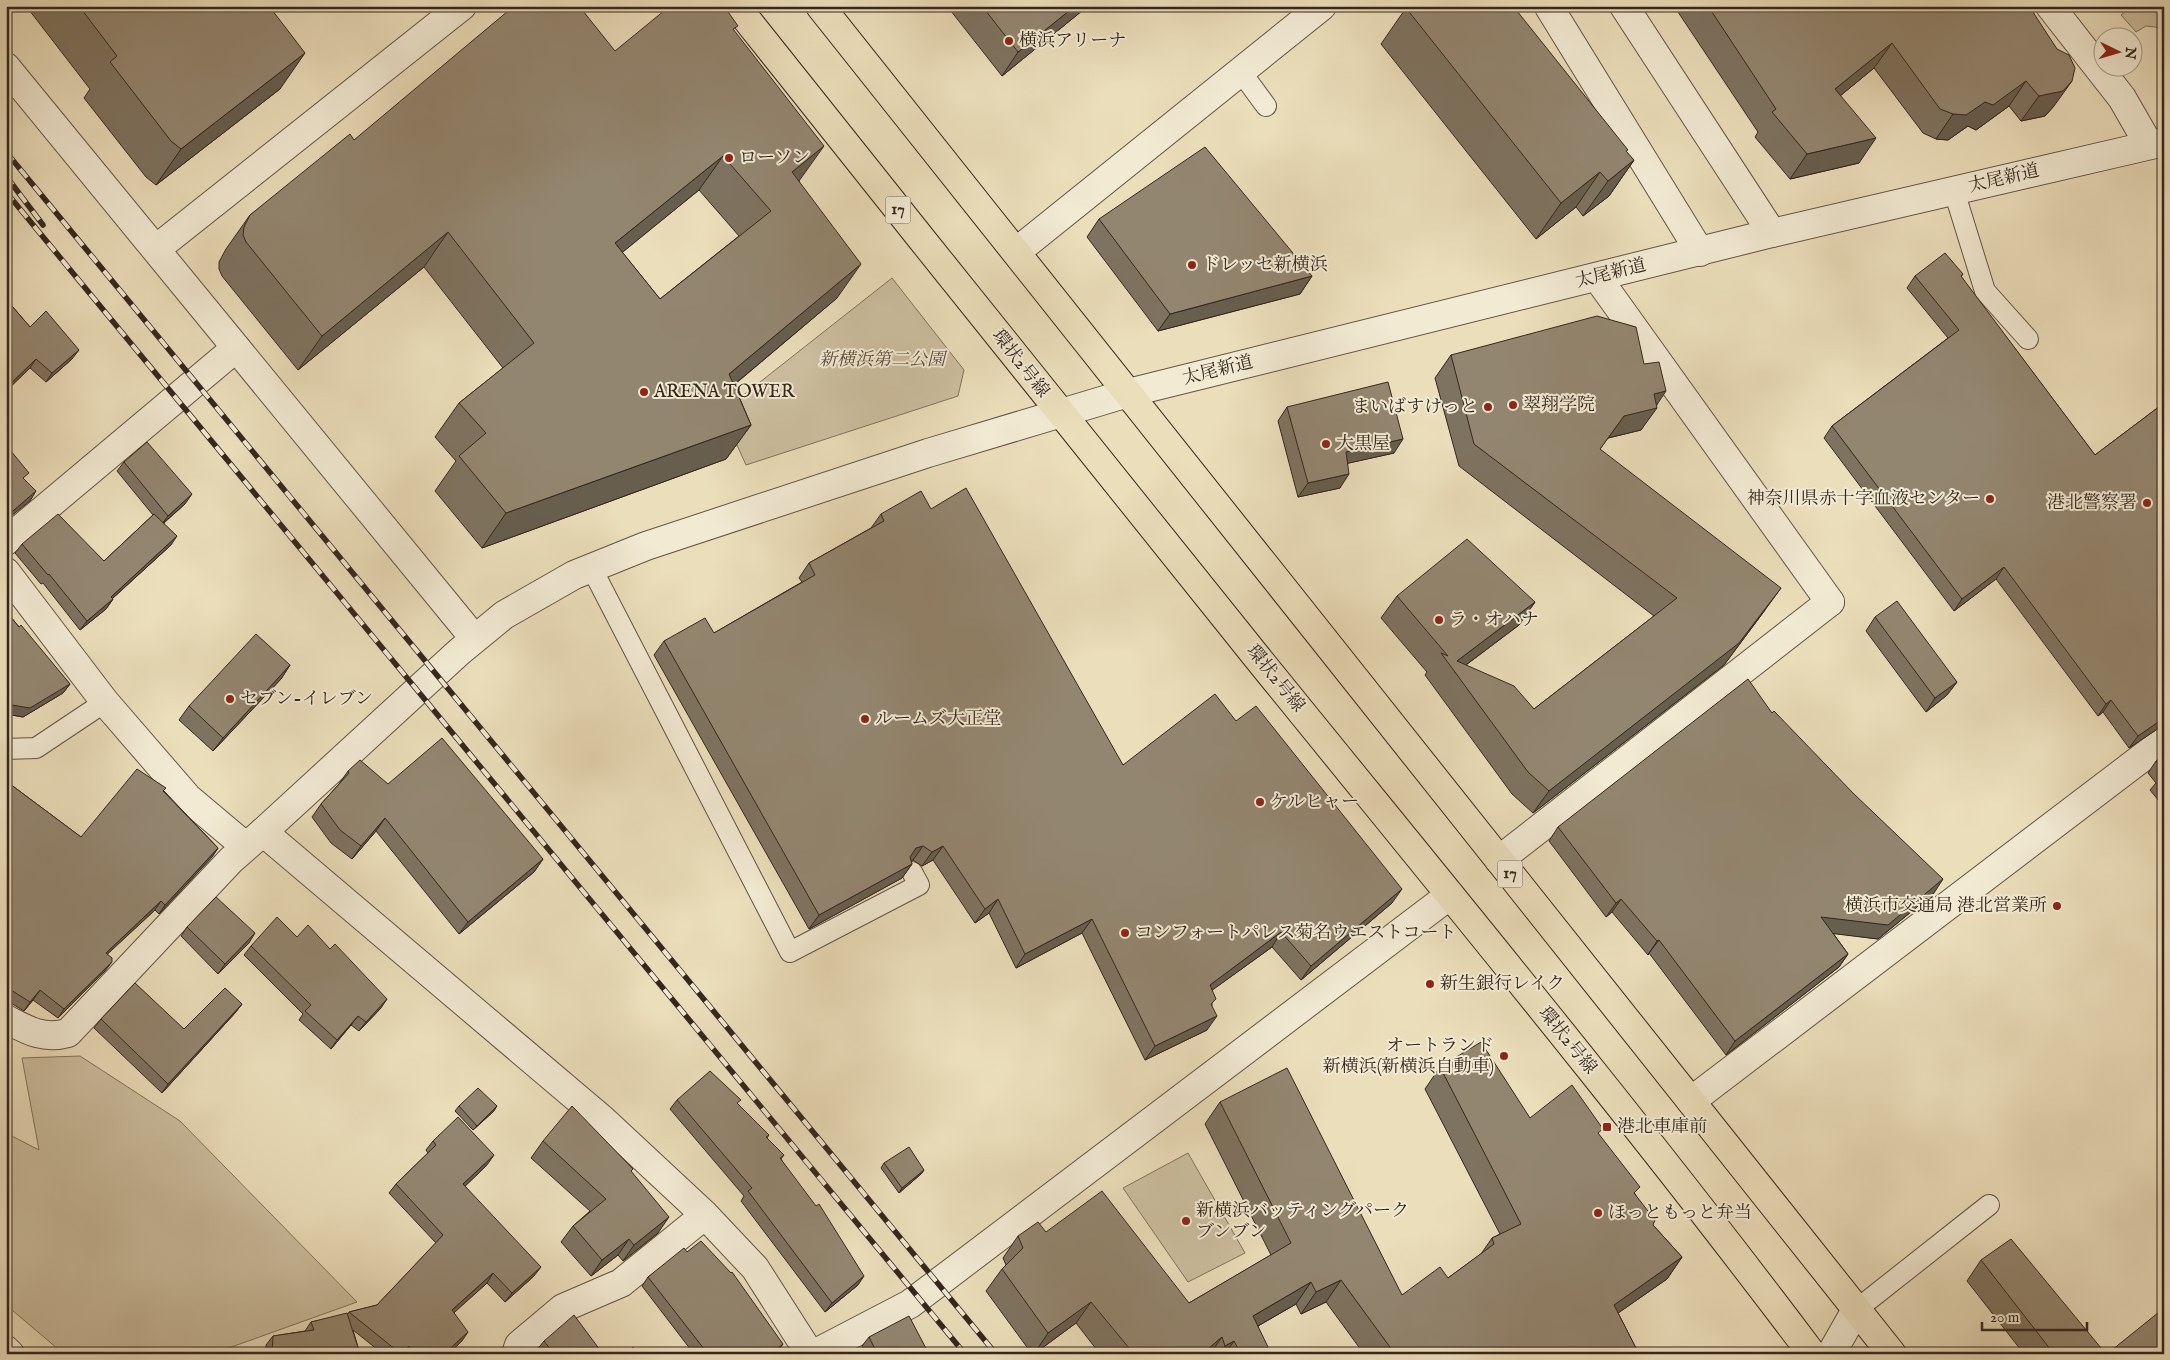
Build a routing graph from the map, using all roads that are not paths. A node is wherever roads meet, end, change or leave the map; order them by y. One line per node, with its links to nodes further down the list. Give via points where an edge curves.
1 (462, 6): 15 (street)
2 (736, 6): 22 (main road, 環状2号線 / 17)
3 (820, 6): 16 (main road, 17)
4 (1322, 6): 10 (street)
5 (1527, 6): 6 (street)
6 (1550, 6): 17 (street)
7 (1624, 6): 14 (street)
8 (2050, 6): 12 (street)
9 (6, 67): 15 (street)
10 (1241, 72): 11 (lane); 16 (street)
11 (1266, 106)
12 (2156, 143): 13 (street, 太尾新道)
13 (1954, 191): 14 (street, 太尾新道); 19 (lane, via 1986,291)
14 (1772, 234): 17 (street, 太尾新道)
15 (156, 249): 20 (street)
16 (1016, 252): 21 (main road, 17)
17 (1700, 252): 18 (street, 太尾新道)
18 (1597, 277): 21 (street, 太尾新道); 31 (street, via 1830,602)
19 (2028, 339)
20 (236, 348): 23 (street); 26 (street)
21 (1128, 393): 22 (street, 太尾新道); 31 (main road, 17)
22 (1060, 414): 24 (street, 太尾新道, via 757,507); 33 (main road, 環状2号線 / 17)
23 (6, 541)
24 (591, 568): 26 (street, 太尾新道, via 504,615); 32 (lane, via 790,952 919,885)
25 (6, 572): 27 (street)
26 (474, 638): 30 (street, 太尾新道)
27 (105, 702): 29 (lane, via 36,748); 30 (street, via 188,798)
28 (2164, 740): 35 (street)
29 (6, 749)
30 (254, 839): 34 (street, 太尾新道, via 68,1033 54,1037 34,1034); 37 (street, via 603,1120)
31 (1499, 860): 35 (main road, 17)
32 (912, 872)
33 (1450, 895): 43 (street, via 910,1304); 44 (main road, 環状2号線 / 17, via 1735,1252)
34 (6, 1018)
35 (1691, 1101): 38 (main road, 17)
36 (1989, 1205): 38 (lane)
37 (705, 1215): 41 (street, via 620,1283 563,1308 519,1345); 42 (street, via 755,1268)
38 (1856, 1310): 45 (street); 46 (main road, 17)
39 (6, 1350): 40 (street)
40 (10, 1354)
41 (516, 1354)
42 (810, 1354)
43 (814, 1354)
44 (1812, 1354)
45 (1831, 1354)
46 (1892, 1354)

